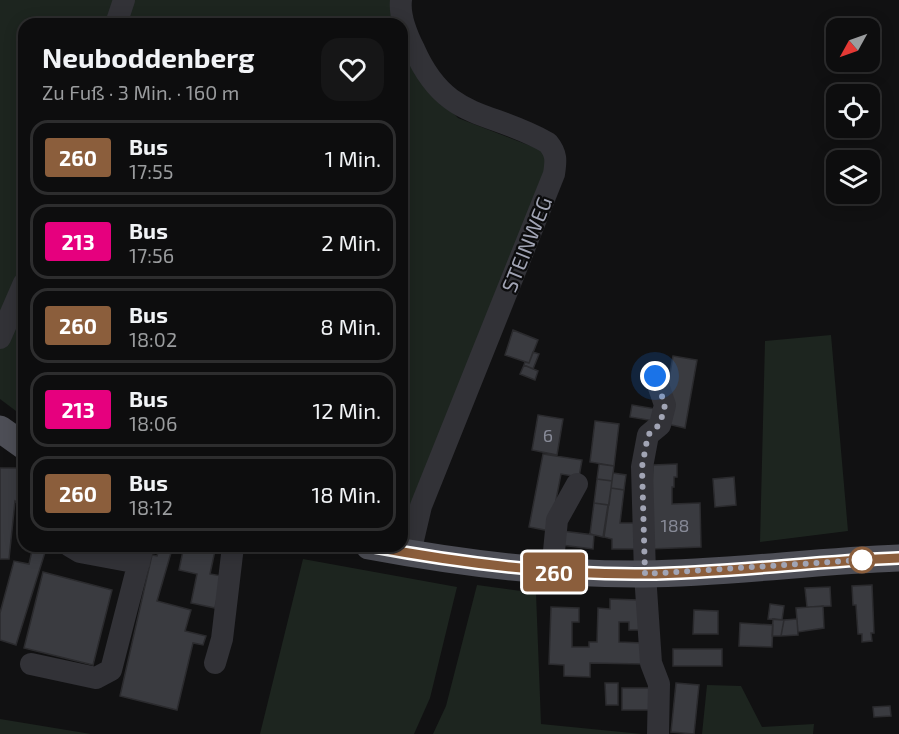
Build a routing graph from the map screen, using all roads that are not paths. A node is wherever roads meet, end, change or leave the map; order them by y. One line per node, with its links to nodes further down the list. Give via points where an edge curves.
1 (124, 0): 3 (street)
2 (401, 0): 4 (street, STEINWEG)
3 (119, 18)
4 (405, 18)
5 (408, 32): 16 (street, STEINWEG, via 426,74 443,93 471,113 548,143 555,151 556,161 422,506)
6 (18, 297): 7 (street)
7 (0, 338)
8 (655, 376): 19 (street, via 665,405 660,424 648,435 642,467)
9 (0, 429): 10 (main road)
10 (18, 442)
11 (577, 484): 18 (street, via 557,520)
12 (80, 552): 15 (street)
13 (232, 552): 20 (street, via 222,639)
14 (400, 552): 16 (main road)
15 (141, 554): 21 (street, via 111,670 96,678)
16 (410, 554): 18 (main road)
17 (899, 558): 19 (main road)
18 (552, 572): 19 (main road)
19 (645, 574): 22 (street, via 651,663 659,684)
20 (214, 663)
21 (31, 664)
22 (658, 734)

